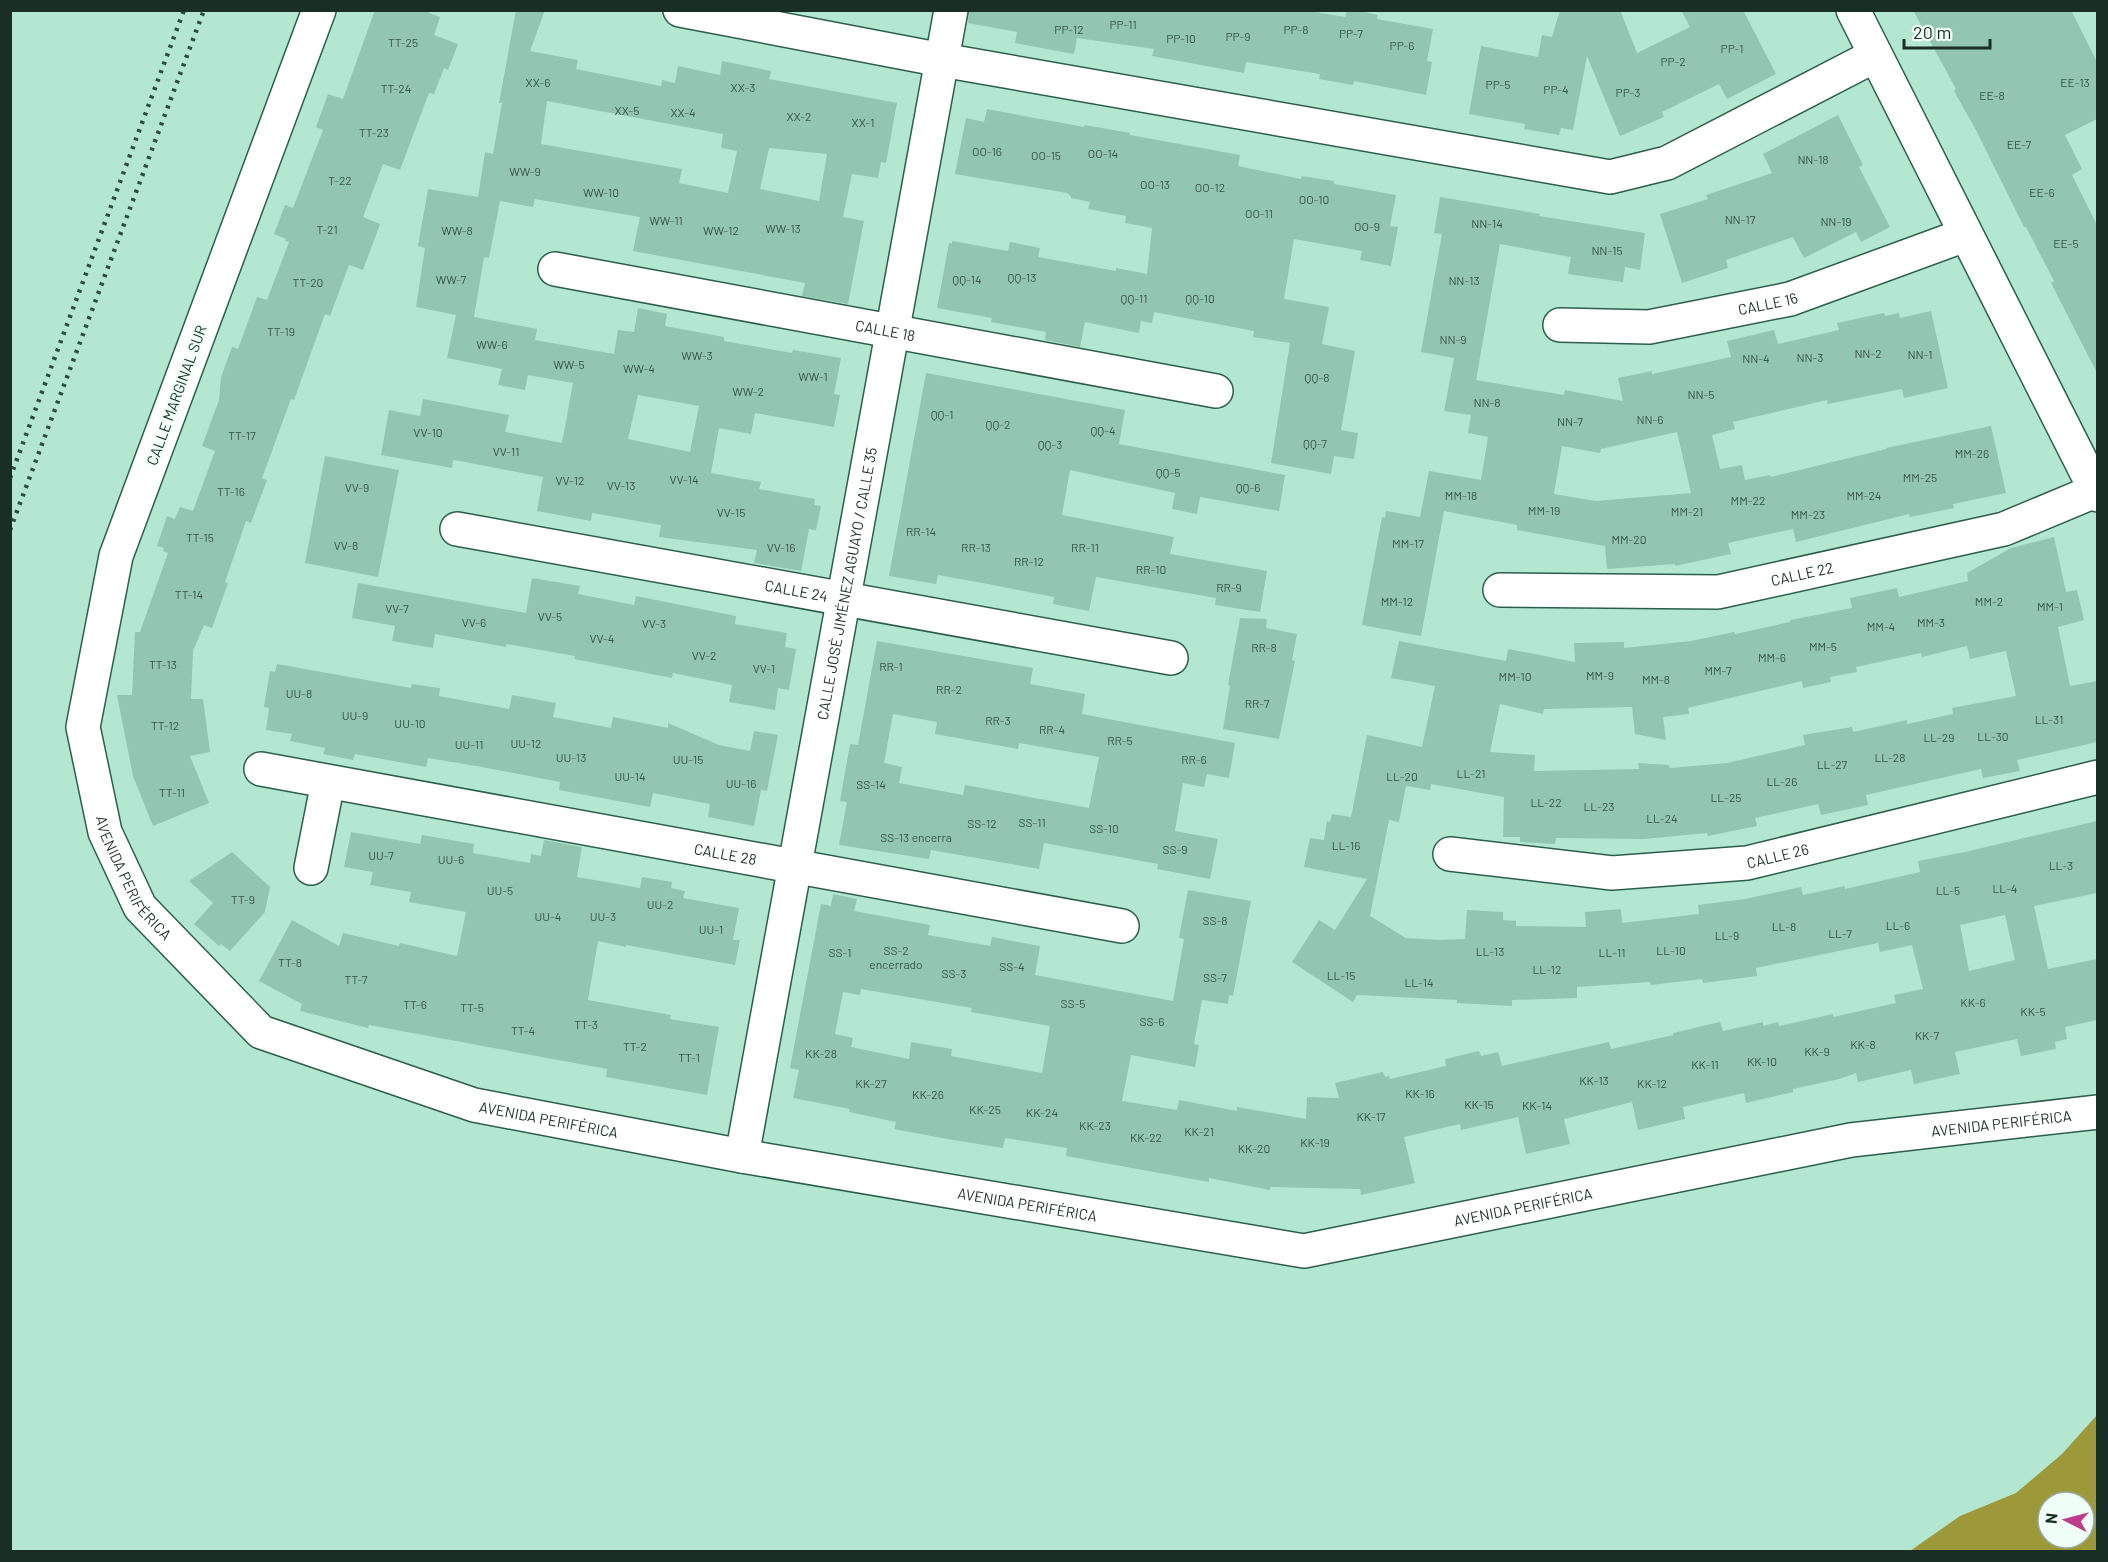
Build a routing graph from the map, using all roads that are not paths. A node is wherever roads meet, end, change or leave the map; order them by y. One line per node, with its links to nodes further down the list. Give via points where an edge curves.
1 (319, 10): 20 (street, CALLE MARGINAL SUR, via 116,556 83,727)
2 (680, 10): 6 (street)
3 (951, 10): 6 (street, CALLE JOSÉ JIMÉNEZ AGUAYO / CALLE 35)
4 (1852, 10): 5 (street)
5 (1874, 56): 6 (street, via 1666,163 1610,177); 7 (street)
6 (942, 60): 10 (street, CALLE JOSÉ JIMÉNEZ AGUAYO / CALLE 35)
7 (1965, 235): 9 (street, CALLE 16, via 1790,299 1649,327); 12 (street)
8 (555, 269): 10 (street, CALLE 18)
9 (1560, 325)
10 (893, 332): 11 (street, CALLE 18); 15 (street, CALLE JOSÉ JIMÉNEZ AGUAYO / CALLE 35)
11 (1216, 391)
12 (2096, 493): 14 (street, CALLE 22, via 2004,529 1718,592)
13 (457, 529): 15 (street, CALLE 24)
14 (1500, 590)
15 (844, 600): 16 (street, CALLE 24); 22 (street, CALLE JOSÉ JIMÉNEZ AGUAYO / CALLE 35)
16 (1171, 658)
17 (261, 769): 19 (street, CALLE 28)
18 (2097, 777): 21 (street, CALLE 26, via 1747,863 1612,873)
19 (328, 782): 22 (street, CALLE 28); 23 (street)
20 (96, 790): 26 (street, AVENIDA PERIFÉRICA, via 105,832 140,907 261,1032 474,1105)
21 (1450, 854)
22 (796, 866): 24 (street, CALLE 28); 26 (street, CALLE JOSÉ JIMÉNEZ AGUAYO / CALLE 35)
23 (311, 868)
24 (1122, 926)
25 (2097, 1112): 26 (street, AVENIDA PERIFÉRICA, via 1851,1140 1304,1251)
26 (742, 1156)

